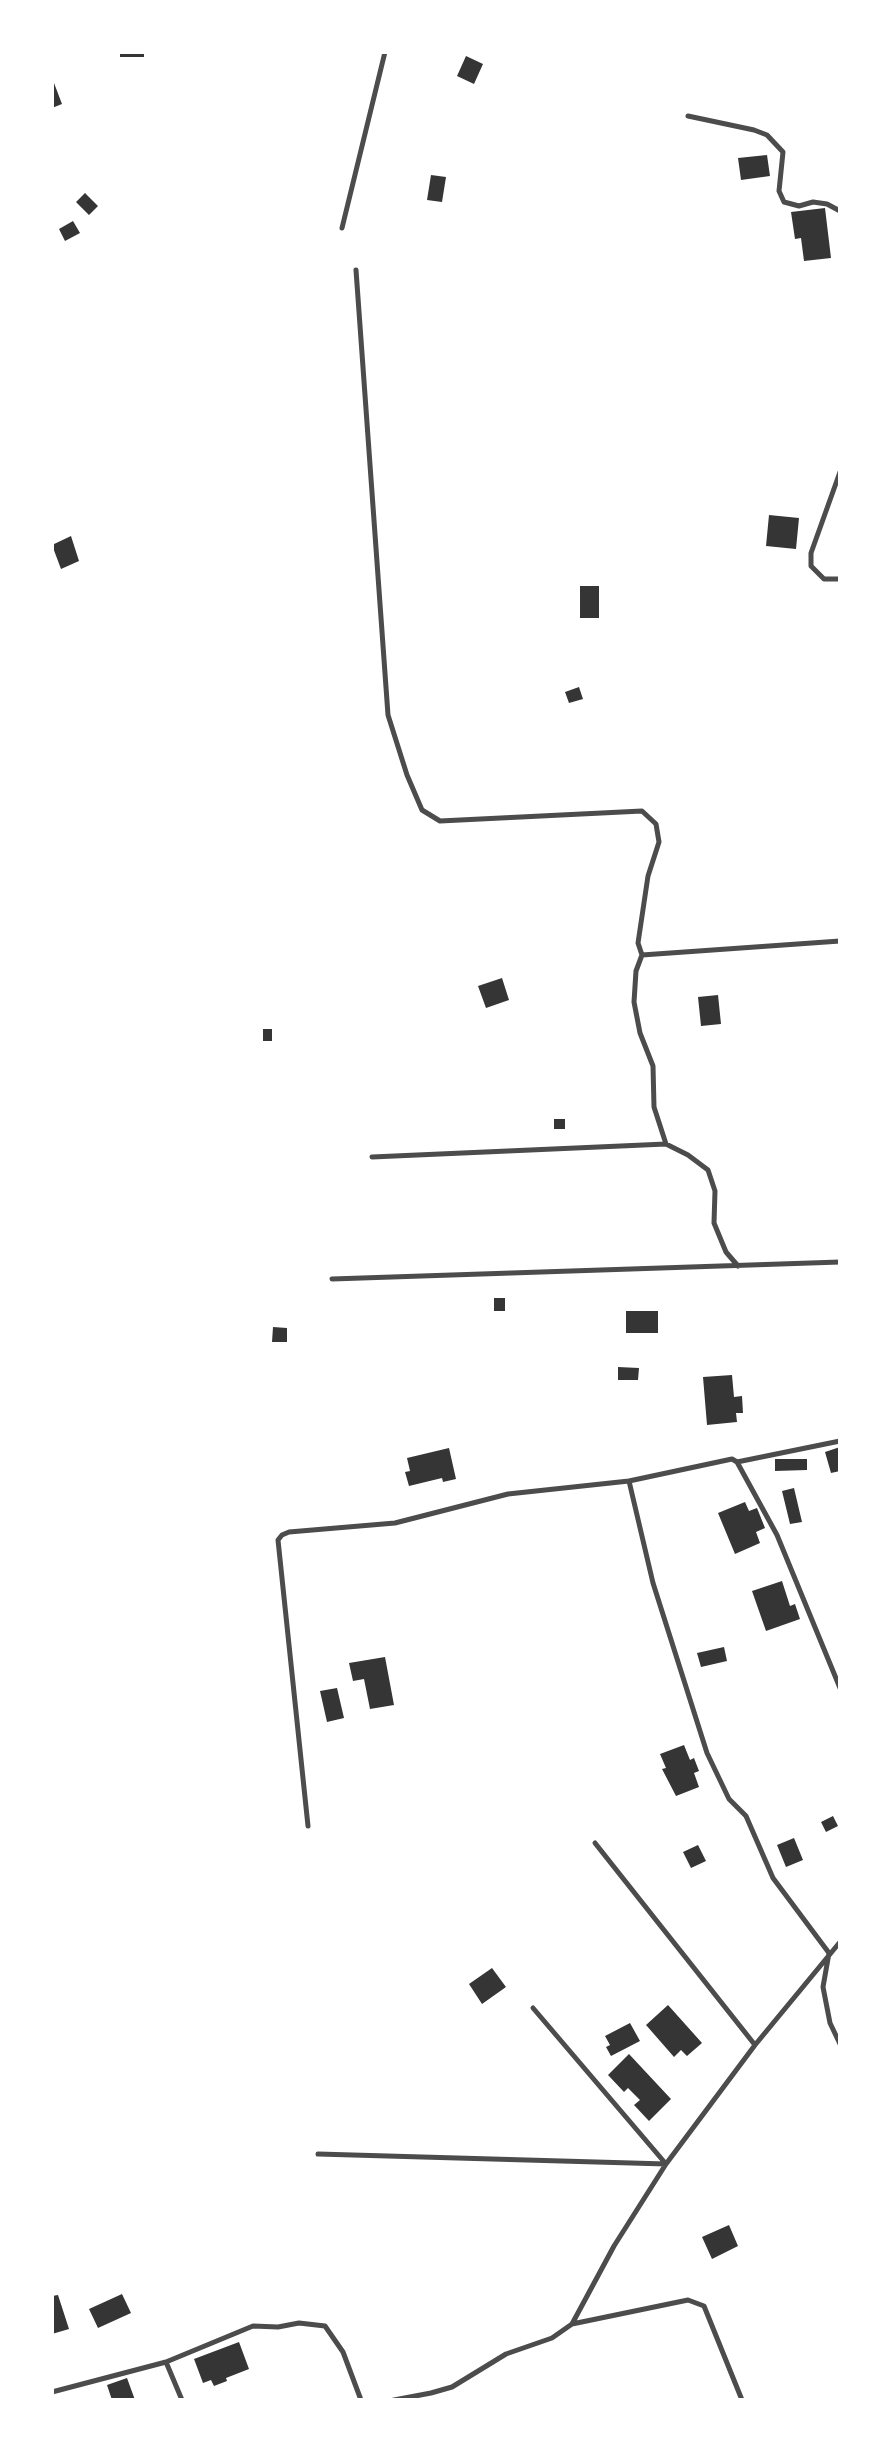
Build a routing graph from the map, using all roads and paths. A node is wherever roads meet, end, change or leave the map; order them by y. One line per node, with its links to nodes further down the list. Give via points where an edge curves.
1 (385, 52): 4 (street)
2 (688, 116): 3 (street, via 767,135 783,152 778,191 784,202 799,206 813,202 826,204)
3 (840, 211)
4 (342, 228)
5 (356, 270): 9 (street, via 388,715 407,775 422,810 440,821 642,811 656,824 659,842 648,876 638,943)
6 (840, 472): 7 (street, via 811,552 811,566 824,579)
7 (840, 579)
8 (840, 941): 9 (street)
9 (642, 955): 10 (street, via 636,971 634,1002 640,1033 653,1066 654,1107)
10 (666, 1144): 11 (street); 13 (street, via 708,1170 715,1191 714,1223 726,1252)
11 (372, 1157)
12 (840, 1262): 13 (street)
13 (738, 1266): 14 (street)
14 (332, 1279)
15 (840, 1441): 16 (street)
16 (737, 1462): 17 (street, via 732,1459); 18 (street, via 777,1535)
17 (629, 1481): 19 (street, via 508,1494 395,1523 282,1535 278,1540); 22 (street, via 653,1583 707,1753 728,1799 746,1816 773,1878)
18 (840, 1688)
19 (308, 1826)
20 (595, 1843): 25 (street)
21 (840, 1942): 22 (street)
22 (829, 1953): 24 (street, via 824,1987 830,2023); 25 (street)
23 (533, 2008): 27 (street)
24 (840, 2044)
25 (755, 2045): 27 (street)
26 (318, 2154): 27 (street)
27 (666, 2164): 28 (street, via 614,2246)
28 (572, 2324): 33 (street, via 552,2338 506,2354 452,2387); 34 (street, via 688,2300 704,2306)
29 (166, 2362): 30 (street); 31 (street); 32 (street, via 253,2326 278,2328 299,2323 325,2326 343,2352)
30 (52, 2392)
31 (182, 2400)
32 (361, 2400)
33 (394, 2400)
34 (742, 2400)

